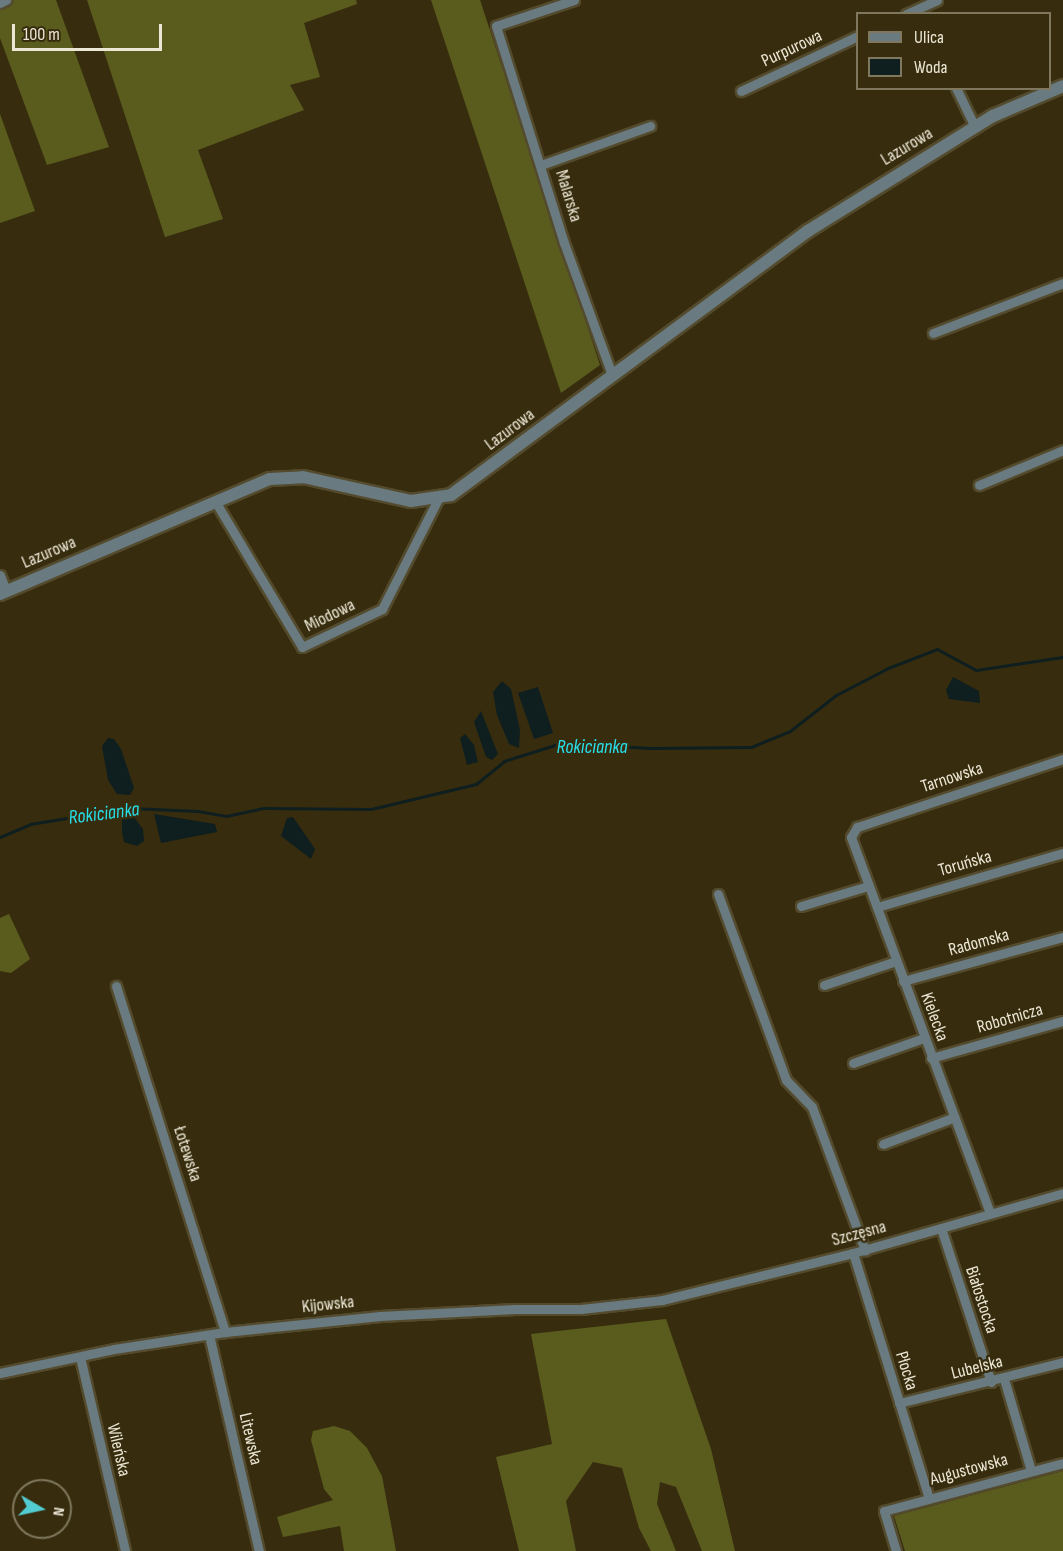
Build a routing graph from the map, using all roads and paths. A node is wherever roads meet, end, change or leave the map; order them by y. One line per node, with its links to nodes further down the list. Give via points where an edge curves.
1 (6, 0): 4 (street)
2 (574, 0): 12 (street, Malarska, via 496,26)
3 (938, 0): 5 (street)
4 (0, 3)
5 (918, 7)
6 (856, 37): 9 (street, Purpurowa)
7 (1063, 86): 10 (street, Lazurowa)
8 (957, 90): 10 (street)
9 (741, 91)
10 (979, 124): 15 (street, Lazurowa, via 808,231)
11 (650, 126): 12 (street)
12 (541, 165): 15 (street, Malarska)
13 (1063, 283): 14 (street)
14 (933, 333)
15 (612, 375): 18 (street, Lazurowa, via 461,489)
16 (1063, 450): 17 (street)
17 (979, 485)
18 (438, 499): 19 (street, Lazurowa, via 411,501 320,479 287,476); 19 (street, Miodowa, via 382,609 302,647)
19 (215, 501): 21 (street, Lazurowa)
20 (0, 575): 21 (street)
21 (3, 592)
22 (1063, 759): 23 (street, Tarnowska)
23 (853, 830): 25 (street, Kielecka, via 851,837)
24 (1063, 853): 28 (street, Toruńska)
25 (868, 886): 27 (street); 28 (street, Kielecka)
26 (718, 894): 43 (street, via 786,1080 812,1107)
27 (801, 906)
28 (877, 907): 30 (street, Kielecka)
29 (1063, 937): 31 (street, Radomska)
30 (896, 961): 31 (street, Kielecka); 32 (street)
31 (903, 981): 35 (street, Kielecka)
32 (824, 985)
33 (116, 986): 46 (street, Łotewska)
34 (1063, 1021): 36 (street, Robotnicza)
35 (924, 1038): 36 (street, Kielecka); 37 (street)
36 (931, 1058): 38 (street, Kielecka)
37 (853, 1063)
38 (952, 1118): 39 (street); 41 (street, Kielecka)
39 (883, 1144)
40 (1063, 1193): 41 (street, Szczęsna)
41 (990, 1213): 42 (street, Szczęsna)
42 (941, 1228): 43 (street, Szczęsna); 52 (street, Białostocka)
43 (865, 1250): 44 (street, Szczęsna)
44 (853, 1253): 45 (street, Szczęsna); 53 (street, Płocka)
45 (662, 1300): 46 (street, Kijowska, via 581,1310 513,1309 380,1316)
46 (225, 1332): 47 (street, Kijowska)
47 (209, 1335): 48 (street, Kijowska); 58 (street, Litewska)
48 (80, 1357): 50 (street, Kijowska); 57 (street, Wileńska)
49 (1063, 1362): 51 (street, Lubelska)
50 (0, 1373)
51 (1004, 1379): 52 (street, Lubelska); 55 (street)
52 (991, 1382): 53 (street, Lubelska)
53 (899, 1403): 56 (street, Płocka)
54 (1063, 1462): 55 (street, Augustowska)
55 (1031, 1471): 56 (street, Augustowska)
56 (929, 1498): 59 (street, Augustowska, via 884,1510)
57 (125, 1551)
58 (259, 1551)
59 (896, 1551)

